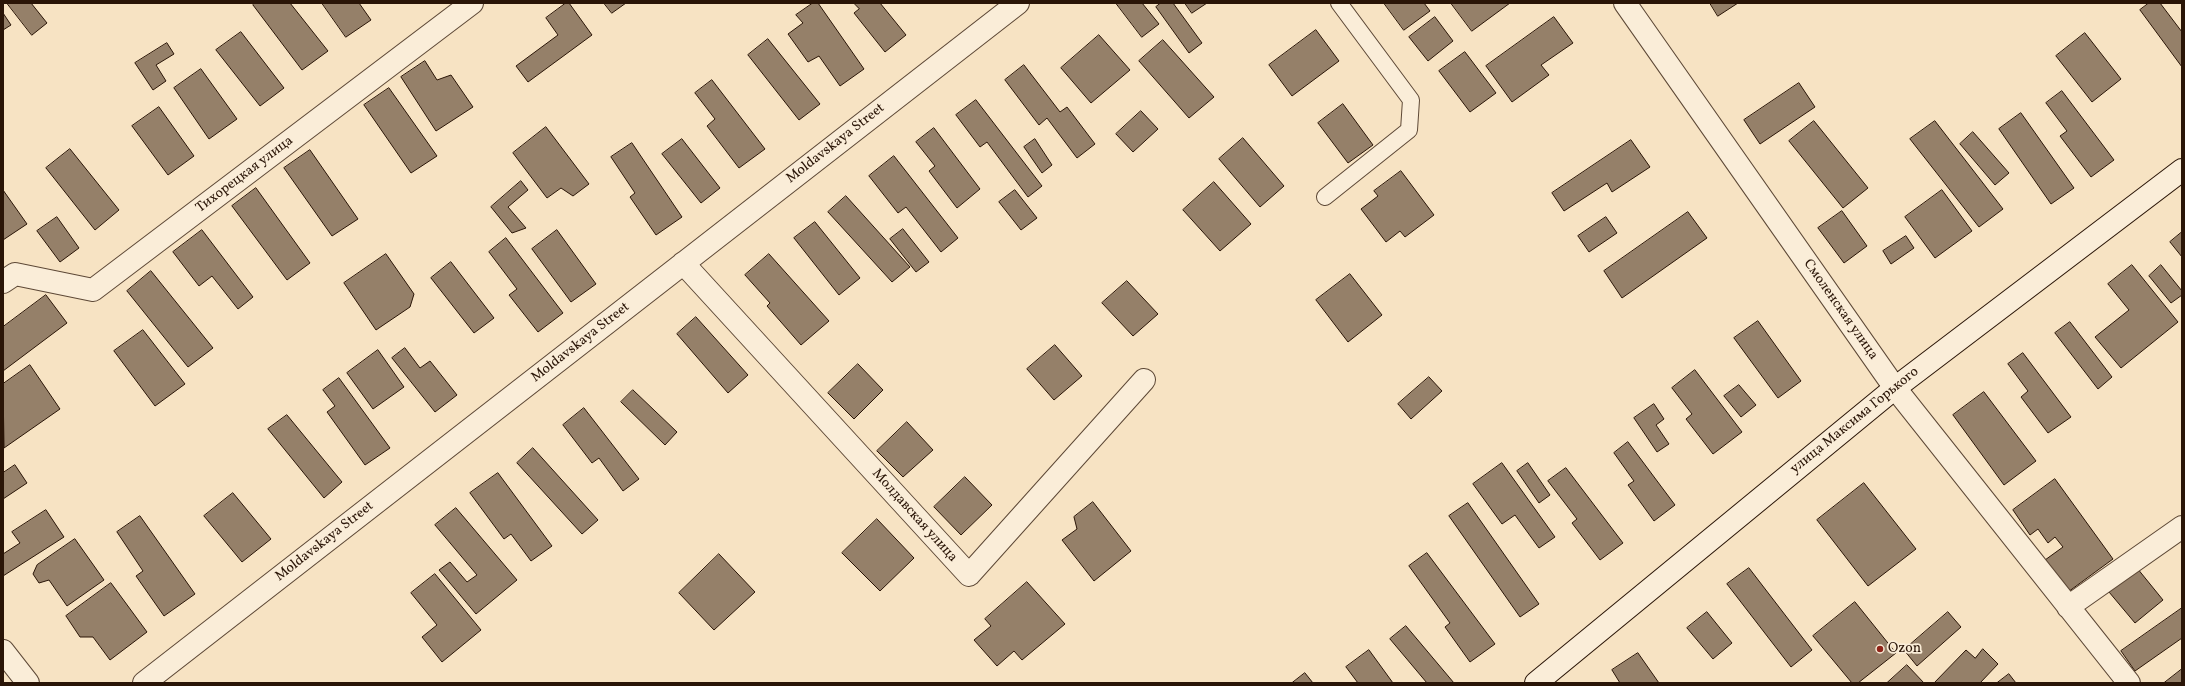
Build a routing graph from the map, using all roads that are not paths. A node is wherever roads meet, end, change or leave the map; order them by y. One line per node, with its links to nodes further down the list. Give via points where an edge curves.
1 (472, 3): 8 (street, Тихорецкая улица, via 93,290 14,274)
2 (1018, 3): 7 (street, Moldavskaya Street)
3 (1339, 3): 6 (lane, via 1411,100 1409,130)
4 (1625, 3): 10 (street, Смоленская улица)
5 (2182, 170): 10 (street, улица Максима Горького)
6 (1325, 197)
7 (683, 263): 9 (street, Молдавская улица, via 969,575); 15 (street, Moldavskaya Street)
8 (3, 282)
9 (1144, 380)
10 (1895, 388): 12 (street, Смоленская улица); 16 (street, улица Максима Горького)
11 (2182, 527): 12 (street)
12 (2068, 607): 17 (street, Смоленская улица)
13 (3, 651): 14 (street)
14 (28, 683)
15 (144, 683)
16 (1536, 683)
17 (2129, 683)

